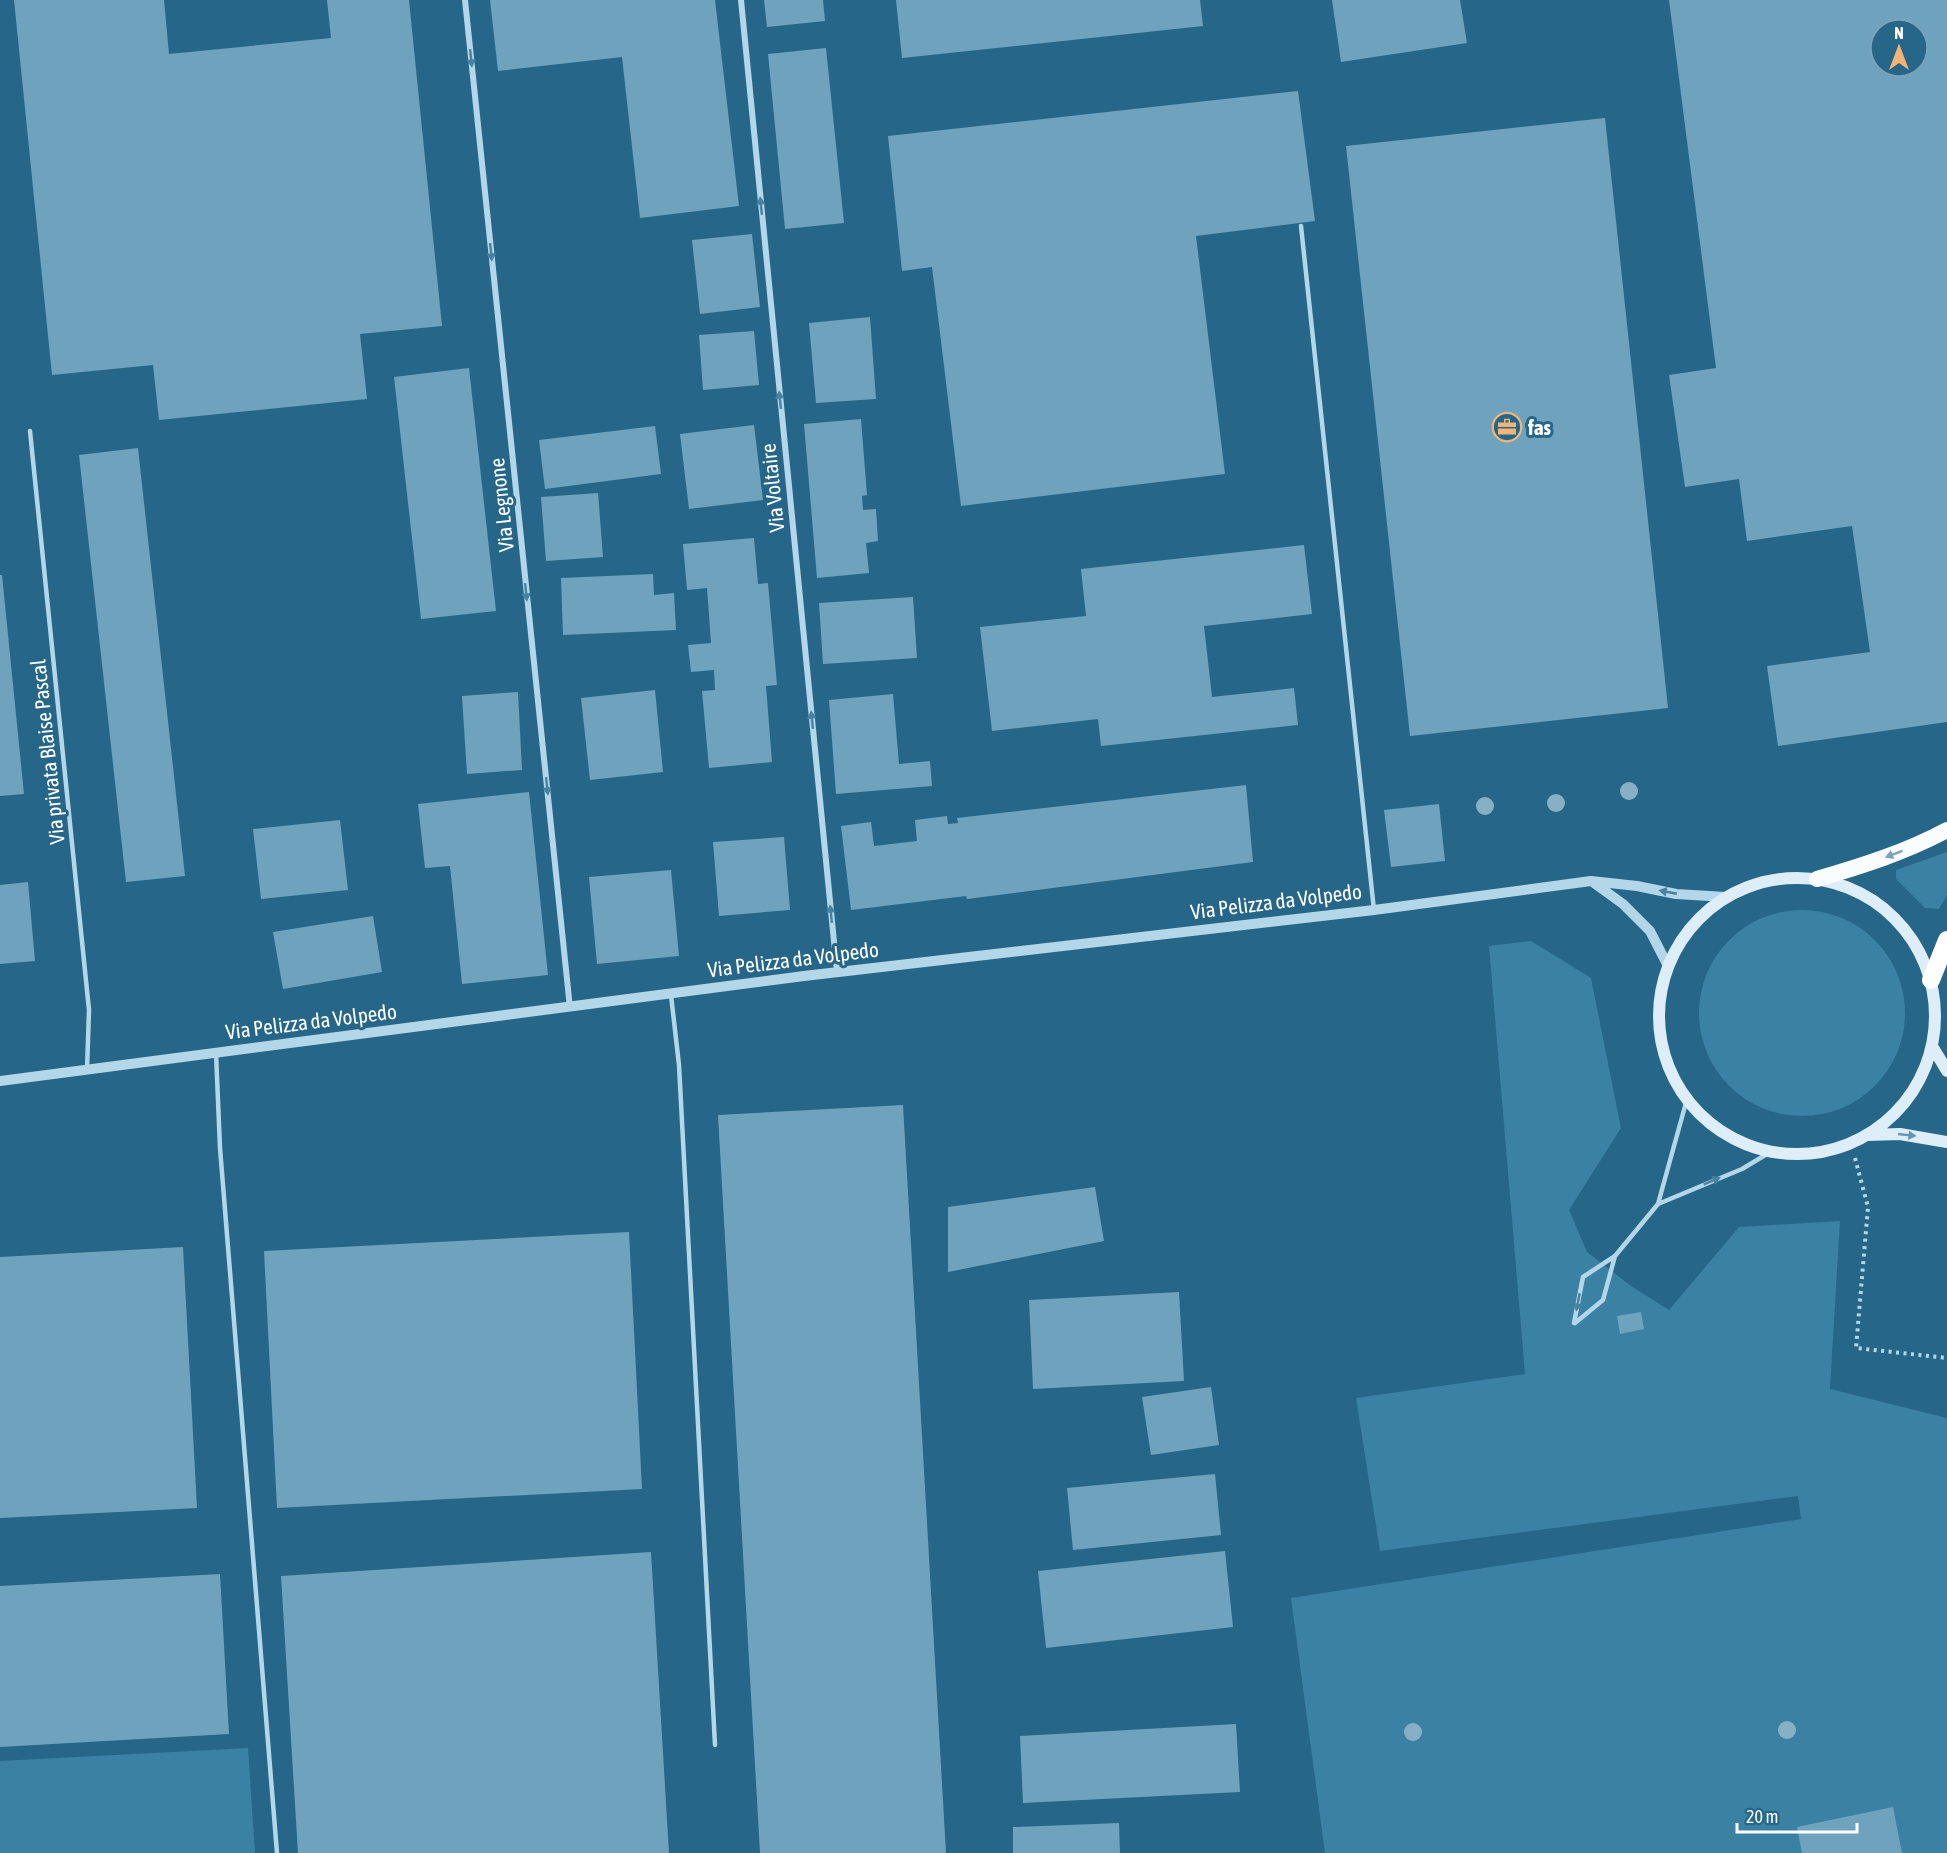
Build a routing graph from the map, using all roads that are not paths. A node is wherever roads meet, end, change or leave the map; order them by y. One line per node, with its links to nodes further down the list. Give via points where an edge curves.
1 (465, 0): 15 (street, Via Legnone, one-way to 15)
2 (741, 0): 12 (street, Via Voltaire, one-way to 2)
3 (1301, 226): 9 (lane)
4 (30, 431): 18 (lane, Via privata Blaise Pascal, via 89,1010)
5 (1947, 830): 6 (highway, one-way to 6, via 1865,865)
6 (1817, 879): 8 (main road, via 1753,884); 13 (main road, via 1861,893 1890,912 1909,934)
7 (1591, 881): 8 (street, Via Pelizza da Volpedo, one-way to 7); 9 (street, Via Pelizza da Volpedo); 11 (street, via 1623,904 1650,931)
8 (1726, 897): 11 (main road, via 1689,929)
9 (1374, 910): 12 (street, Via Pelizza da Volpedo)
10 (1947, 940): 13 (highway)
11 (1668, 966): 21 (main road, via 1661,988 1659,1032 1665,1058)
12 (837, 972): 14 (street, Via Pelizza da Volpedo)
13 (1931, 980): 16 (main road, via 1935,1014)
14 (671, 995): 15 (street, Via Pelizza da Volpedo); 27 (lane, via 679,1065)
15 (570, 1008): 17 (street, Via Pelizza da Volpedo)
16 (1932, 1046): 19 (main road); 22 (main road, via 1909,1097 1889,1119)
17 (216, 1053): 18 (street, Via Pelizza da Volpedo); 28 (lane, via 220,1148)
18 (87, 1070): 20 (street, Via Pelizza da Volpedo)
19 (1947, 1071)
20 (0, 1082)
21 (1687, 1100): 24 (main road, via 1724,1133); 25 (lane)
22 (1866, 1135): 23 (main road, one-way to 23, via 1900,1134); 24 (main road, via 1837,1148 1804,1153)
23 (1947, 1142)
24 (1772, 1151): 25 (lane, one-way to 24, via 1742,1169)
25 (1658, 1204): 26 (lane)
26 (1615, 1256): 26 (lane, one-way to 26, via 1583,1277 1574,1323 1603,1300)
27 (715, 1745)
28 (277, 1853)

